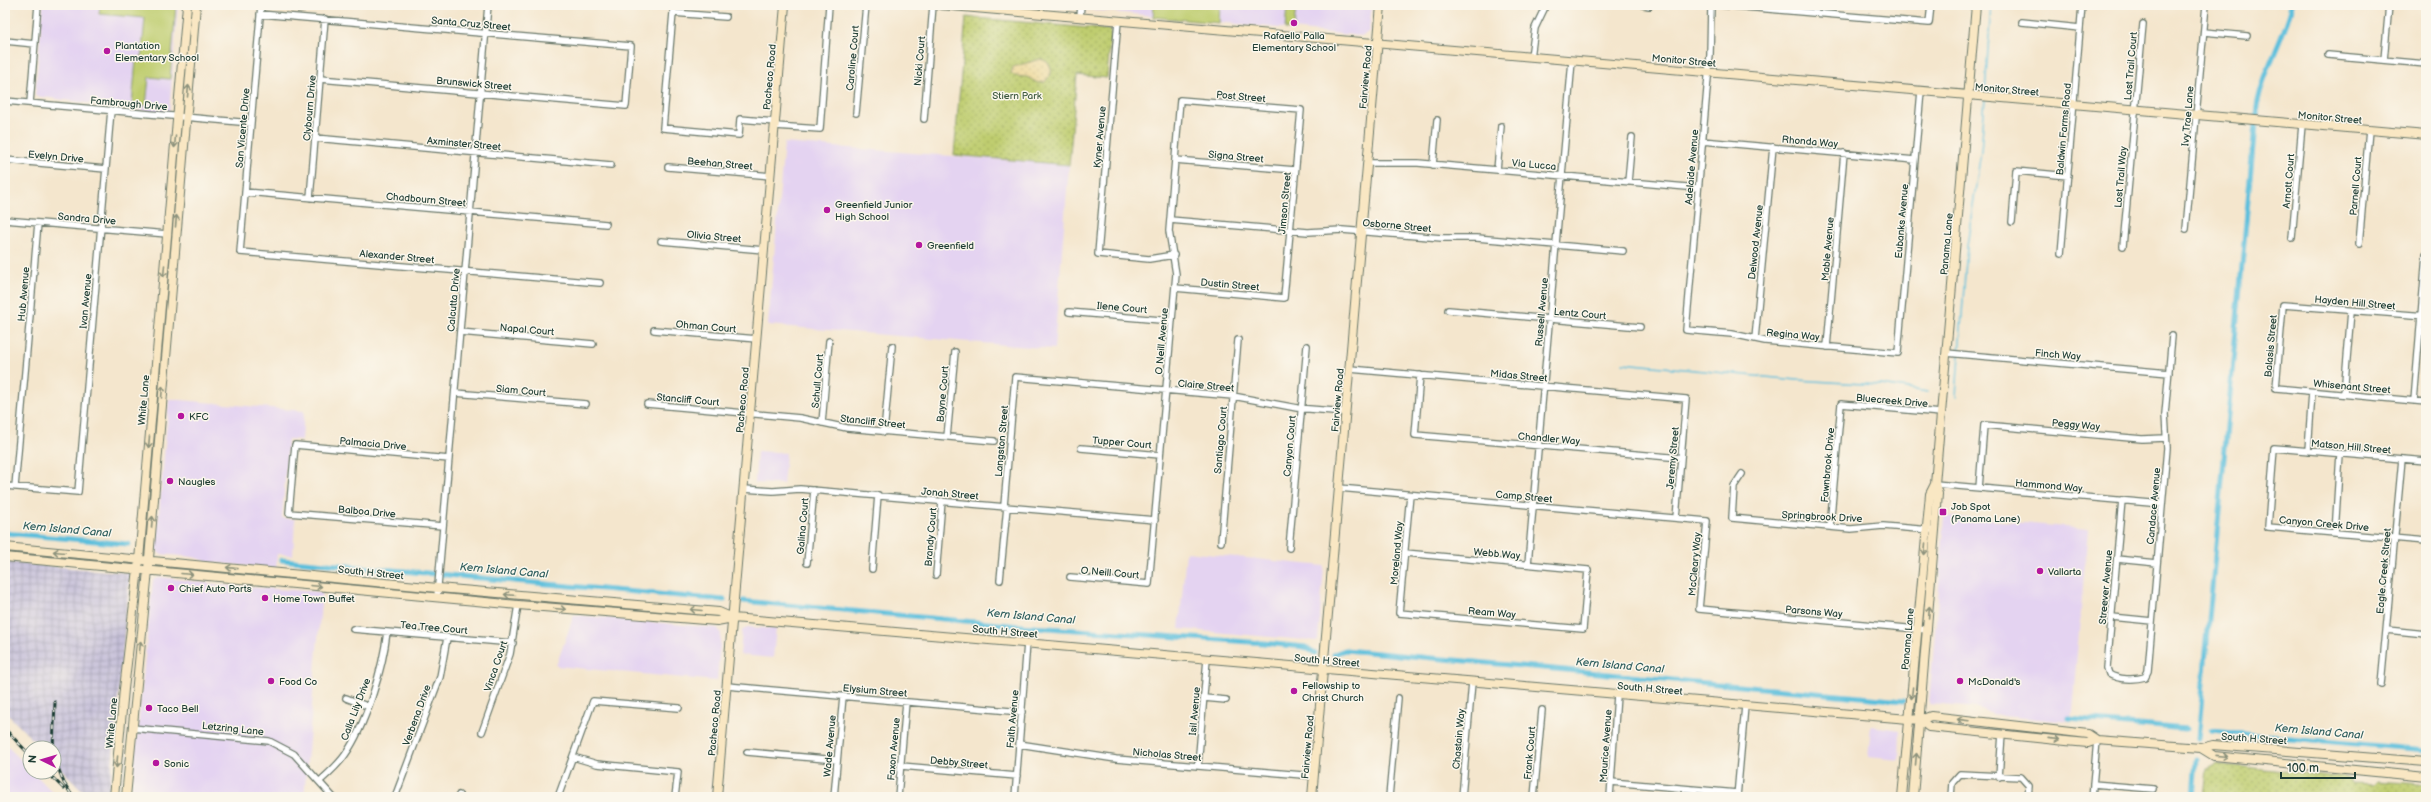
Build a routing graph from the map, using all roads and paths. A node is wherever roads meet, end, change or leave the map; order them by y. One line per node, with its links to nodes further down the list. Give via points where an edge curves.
1 (38, 5): 37 (street)
2 (187, 5): 59 (street, White Lane)
3 (196, 5): 60 (street, White Lane, one-way to 3)
4 (261, 5): 25 (street, San Vicente Drive)
5 (488, 5): 34 (street, Calcutta Drive)
6 (674, 5): 24 (street)
7 (786, 5): 64 (street, Pacheco Road)
8 (830, 5): 64 (street, via 820,129)
9 (866, 5): 57 (street, Caroline Court)
10 (933, 5): 61 (street, Nicki Court)
11 (940, 5): 27 (street, Monitor Street)
12 (1081, 5): 27 (street)
13 (1381, 5): 38 (street, Fairview Road)
14 (1546, 5): 40 (street, via 1535,28)
15 (1643, 5): 23 (street)
16 (1711, 5): 44 (street, Adelaide Avenue)
17 (1721, 5): 18 (street, via 1929,23)
18 (1931, 5)
19 (1976, 5): 48 (street, Panama Lane)
20 (2082, 5): 32 (street, Baldwin Farms Road)
21 (2206, 5): 33 (street, Ivy Trae Lane)
22 (2388, 5): 41 (street)
23 (1649, 6)
24 (673, 13): 26 (street); 64 (street, via 663,128 739,135 740,119)
25 (260, 14): 28 (street, Santa Cruz Street); 63 (street, San Vicente Drive)
26 (726, 17)
27 (1080, 17): 29 (street, Monitor Street)
28 (325, 20): 34 (street, Santa Cruz Street); 45 (street, Clybourn Drive)
29 (1118, 21): 38 (street, Monitor Street); 112 (street, Kyner Avenue, via 1098,254 1149,259)
30 (2022, 22): 32 (street)
31 (2143, 24): 56 (street, Lost Trail Court)
32 (2080, 28): 52 (street, Baldwin Farms Road)
33 (2204, 32): 35 (street); 58 (street, Ivy Trae Lane)
34 (485, 34): 47 (street, Calcutta Drive); 53 (street, Santa Cruz Street, via 631,46)
35 (2247, 36)
36 (5, 41): 37 (street)
37 (35, 44): 51 (street)
38 (1378, 44): 40 (street, Monitor Street); 78 (street, Fairview Road)
39 (2328, 55): 41 (street)
40 (1531, 57): 42 (street, Monitor Street)
41 (2384, 60): 43 (street)
42 (1572, 61): 44 (street, Monitor Street); 86 (street, Russell Avenue)
43 (2426, 64)
44 (1708, 73): 46 (street, Monitor Street); 71 (street, Adelaide Avenue)
45 (320, 79): 47 (street, Brunswick Street); 70 (street, Clybourn Drive)
46 (1921, 91): 48 (street, Monitor Street); 77 (street, Eubanks Avenue)
47 (480, 93): 53 (street, Brunswick Street); 73 (street, Calcutta Drive)
48 (1968, 96): 52 (street, Monitor Street); 141 (street, Panama Lane)
49 (1180, 100): 55 (street, Post Street); 76 (street, O Neill Avenue)
50 (5, 101): 51 (street, Fambrough Drive)
51 (30, 103): 54 (street, Fambrough Drive)
52 (2074, 105): 56 (street, Monitor Street); 87 (street, Baldwin Farms Road)
53 (626, 106)
54 (111, 110): 59 (street, Fambrough Drive); 82 (street, Ivan Avenue)
55 (1301, 110): 83 (street, Jimson Street)
56 (2135, 110): 58 (street, Monitor Street); 107 (street, Lost Trail Way)
57 (856, 113)
58 (2196, 115): 65 (street, Monitor Street); 99 (street, Ivy Trae Lane)
59 (177, 116): 60 (street, Fambrough Drive); 102 (street, White Lane, one-way to 102)
60 (186, 117): 63 (street, Fambrough Drive); 114 (street, White Lane, one-way to 60)
61 (924, 118)
62 (1437, 120): 80 (street)
63 (251, 123): 90 (street, San Vicente Drive)
64 (775, 124): 85 (street, Pacheco Road)
65 (2302, 124): 67 (street, Monitor Street); 103 (street, Arnott Court)
66 (1501, 126): 84 (street)
67 (2369, 130): 68 (street, Monitor Street); 105 (street, Parnell Court)
68 (2426, 135)
69 (1632, 137): 88 (street)
70 (315, 138): 73 (street, Axminster Street); 91 (street, Clybourn Drive)
71 (1702, 141): 72 (street, Rhonda Way); 89 (street, Adelaide Avenue)
72 (1773, 147): 74 (street, Rhonda Way); 132 (street, Delwood Avenue)
73 (475, 152): 79 (street, Axminster Street); 92 (street, Calcutta Drive)
74 (1844, 153): 77 (street, Rhonda Way); 138 (street, Mable Avenue)
75 (5, 160): 82 (street, Evelyn Drive)
76 (1175, 160): 83 (street, Signa Street); 94 (street, O Neill Avenue)
77 (1915, 160): 140 (street, Eubanks Avenue)
78 (1367, 163): 80 (street, Via Lucca); 101 (street, Fairview Road)
79 (611, 164)
80 (1433, 164): 84 (street, Via Lucca)
81 (668, 167): 85 (street, Beehan Street)
82 (106, 169): 98 (street, Ivan Avenue)
83 (1295, 170): 100 (street, Jimson Street)
84 (1498, 170): 86 (street, Via Lucca)
85 (771, 176): 108 (street, Pacheco Road)
86 (1562, 176): 88 (street, Via Lucca); 106 (street, Russell Avenue)
87 (2068, 176): 95 (street, via 2016,171); 111 (street, Baldwin Farms Road)
88 (1628, 182): 89 (street, Via Lucca)
89 (1698, 188): 128 (street, Adelaide Avenue)
90 (245, 192): 91 (street, Chadbourn Street); 110 (street, San Vicente Drive)
91 (310, 198): 92 (street, Chadbourn Street)
92 (470, 212): 97 (street, Chadbourn Street); 115 (street, Calcutta Drive)
93 (5, 220): 96 (street, Sandra Drive)
94 (1170, 220): 100 (street, Osborne Street); 112 (street, O Neill Avenue, via 1170,240)
95 (2012, 222)
96 (38, 223): 98 (street, Sandra Drive); 182 (street, Hub Avenue)
97 (606, 224)
98 (101, 228): 102 (street, Sandra Drive); 182 (street, Ivan Avenue, via 78,492)
99 (2186, 229)
100 (1290, 231): 101 (street, Osborne Street); 118 (street, Jimson Street)
101 (1361, 231): 106 (street, Osborne Street); 142 (street, Fairview Road)
102 (167, 234): 114 (street); 145 (street, White Lane, one-way to 145)
103 (2292, 238)
104 (661, 241): 108 (street, Olivia Street)
105 (2360, 244)
106 (1556, 245): 109 (street, Osborne Street); 124 (street, Russell Avenue)
107 (2123, 246)
108 (764, 250): 131 (street, Pacheco Road)
109 (1623, 251)
110 (240, 252): 115 (street, Alexander Street)
111 (2061, 254)
112 (1174, 255): 117 (street, O Neill Avenue)
113 (2426, 255): 123 (street)
114 (172, 266): 165 (street, White Lane, one-way to 114)
115 (465, 272): 116 (street, Alexander Street); 129 (street, Calcutta Drive)
116 (600, 283)
117 (1175, 288): 118 (street, Dustin Street); 125 (street, O Neill Avenue)
118 (1284, 298)
119 (2283, 305): 121 (street, Hayden Hill Street); 148 (street, Balasis Street)
120 (1448, 310): 124 (street, Lentz Court)
121 (2351, 311): 123 (street, Hayden Hill Street); 152 (street)
122 (1070, 312): 125 (street, Ilene Court)
123 (2423, 316): 155 (street)
124 (1550, 319): 126 (street, Lentz Court); 147 (street, Russell Avenue)
125 (1172, 321): 149 (street, O Neill Avenue)
126 (1640, 327)
127 (654, 330): 131 (street, Ohman Court)
128 (1686, 330): 132 (street, Regina Way)
129 (460, 332): 135 (street, Napal Court); 151 (street, Calcutta Drive)
130 (2172, 336): 143 (street, Candace Avenue)
131 (757, 339): 162 (street, Pacheco Road)
132 (1755, 339): 138 (street, Regina Way)
133 (1238, 340): 153 (street, Santiago Court)
134 (829, 341): 164 (street, Schull Court)
135 (593, 344)
136 (892, 346): 166 (street)
137 (1307, 346): 160 (street, Canyon Court)
138 (1827, 347): 140 (street, Regina Way)
139 (954, 352): 167 (street, Bayne Court)
140 (1898, 353)
141 (1946, 353): 143 (street, Finch Way); 163 (street, Panama Lane)
142 (1350, 369): 144 (street, Midas Street); 161 (street, Fairview Road)
143 (2169, 372): 168 (street, Candace Avenue, via 2165,414)
144 (1420, 375): 147 (street, Midas Street); 170 (street, Chandler Way, via 1415,435)
145 (155, 377): 165 (street, via 155,419); 213 (street, White Lane, one-way to 213)
146 (1015, 377): 149 (street, Claire Street); 192 (street, Langston Street)
147 (1544, 386): 154 (street, Midas Street); 170 (street, Russell Avenue)
148 (2276, 388): 150 (street, Whisenant Street)
149 (1166, 390): 153 (street, Claire Street); 174 (street, O Neill Avenue)
150 (2312, 392): 152 (street, Whisenant Street); 172 (street)
151 (454, 393): 157 (street, Siam Court); 176 (street, Calcutta Drive)
152 (2344, 394): 155 (street, Whisenant Street)
153 (1233, 396): 160 (street, Claire Street); 206 (street, Santiago Court)
154 (1686, 399): 175 (street, Jeremy Street)
155 (2414, 401): 156 (street, Whisenant Street)
156 (2426, 402)
157 (586, 404)
158 (647, 404): 162 (street, Stancliff Court)
159 (1841, 404): 163 (street, Bluecreek Drive); 199 (street, Fawnbrook Drive)
160 (1301, 409): 161 (street, Claire Street); 208 (street, Canyon Court)
161 (1346, 412): 183 (street, Fairview Road)
162 (750, 413): 164 (street, Stancliff Street); 185 (street, Pacheco Road)
163 (1941, 413): 180 (street, Panama Lane)
164 (822, 423): 166 (street, Stancliff Street)
165 (160, 426): 214 (street, White Lane, one-way to 165)
166 (884, 432): 167 (street, Stancliff Street)
167 (947, 437): 169 (street, Stancliff Street)
168 (2166, 438): 184 (street, Peggy Way, via 2142,439 1984,425); 191 (street, Candace Avenue)
169 (994, 441)
170 (1538, 446): 175 (street, Chandler Way); 193 (street, Russell Avenue)
171 (1081, 448): 174 (street, Tupper Court)
172 (2308, 451): 173 (street, Matson Hill Street); 200 (street, Matson Hill Street, via 2274,448)
173 (2340, 454): 177 (street, Matson Hill Street); 203 (street)
174 (1160, 455): 196 (street, O Neill Avenue)
175 (1681, 458): 195 (street, Jeremy Street)
176 (449, 459): 194 (street, Palmacia Drive, via 295,445); 198 (street, Calcutta Drive)
177 (2402, 459): 178 (street, Matson Hill Street); 204 (street, Eagle Creek Street)
178 (2426, 461)
179 (1742, 474): 199 (street, Springbrook Drive, via 1734,486 1732,518)
180 (1935, 484): 184 (street, Hammond Way); 201 (street, Panama Lane, via 1930,494); 202 (street, Panama Lane, via 1938,494)
181 (5, 486): 182 (street)
182 (15, 487)
183 (1339, 488): 188 (street, Camp Street); 250 (street, Fairview Road)
184 (1979, 488): 189 (street, Hammond Way)
185 (744, 489): 186 (street, Jonah Street, via 773,492 793,489); 236 (street, Pacheco Road)
186 (814, 490): 187 (street, Jonah Street); 216 (street, Galina Court)
187 (878, 495): 190 (street, Jonah Street); 220 (street)
188 (1410, 495): 193 (street, Camp Street); 209 (street, Moreland Way)
189 (2122, 500): 191 (street, Hammond Way); 212 (street, Streever Avenue)
190 (942, 501): 192 (street, Jonah Street); 223 (street, Brandy Court)
191 (2162, 504): 217 (street, Candace Avenue)
192 (1005, 506): 196 (street, Jonah Street); 226 (street, Langston Street)
193 (1533, 506): 195 (street, Camp Street); 218 (street, Russell Avenue)
194 (289, 513): 198 (street, Balboa Drive)
195 (1676, 518): 197 (street, Camp Street)
196 (1155, 520): 227 (street, O Neill Avenue)
197 (1707, 521): 232 (street, McCleary Way)
198 (443, 526): 228 (street, Calcutta Drive)
199 (1830, 527): 201 (street, Springbrook Drive, via 1851,529 1883,526)
200 (2268, 527): 203 (street, Canyon Creek Drive)
201 (1926, 530): 202 (street, Springbrook Drive); 240 (street, Panama Lane, one-way to 240)
202 (1935, 530): 241 (street, Panama Lane, one-way to 202)
203 (2334, 533): 204 (street, Canyon Creek Drive)
204 (2395, 538): 205 (street, Canyon Creek Drive); 242 (street, Eagle Creek Street)
205 (2426, 541)
206 (1221, 542)
207 (5, 547): 210 (street, South H Street, one-way to 207)
208 (1289, 548)
209 (1405, 553): 218 (street, Webb Way); 233 (street, Moreland Way)
210 (98, 556): 213 (street, South H Street); 215 (street, via 73,558)
211 (5, 557): 215 (street, South H Street)
212 (2117, 559): 217 (street); 235 (street, Streever Avenue)
213 (139, 560): 214 (street, South H Street); 219 (street, White Lane)
214 (149, 560): 221 (street, White Lane); 222 (street, South H Street, one-way to 214)
215 (66, 563): 219 (street, South H Street)
216 (807, 563)
217 (2157, 563): 237 (street, Candace Avenue)
218 (1528, 564): 239 (street, Webb Way, via 1588,570)
219 (138, 569): 221 (street, South H Street); 248 (street, White Lane)
220 (872, 569)
221 (148, 570): 225 (street, South H Street, one-way to 225); 256 (street, White Lane, one-way to 221)
222 (284, 574): 225 (street, via 249,576); 228 (street, South H Street)
223 (936, 575)
224 (1070, 577): 227 (street, O Neill Court)
225 (245, 579): 228 (street, South H Street, one-way to 228)
226 (1000, 580)
227 (1149, 584)
228 (437, 593): 229 (street, South H Street, one-way to 228); 230 (street, South H Street)
229 (564, 599): 230 (street, via 526,600); 231 (street, South H Street)
230 (518, 605): 234 (street, South H Street, one-way to 234); 247 (street, Vinca Court)
231 (666, 608): 234 (street, via 629,609); 236 (street, South H Street, one-way to 231, via 719,612)
232 (1699, 609): 240 (street, Parsons Way)
233 (1399, 613): 239 (street, Ream Way)
234 (624, 614): 236 (street, South H Street, via 717,622)
235 (2112, 617): 237 (street); 251 (street, Streever Avenue, via 2109,674 2126,678)
236 (733, 618): 246 (street, South H Street); 254 (street, Pacheco Road)
237 (2152, 621): 251 (street, Candace Avenue, via 2148,671)
238 (353, 629): 243 (street, Tea Tree Court)
239 (1583, 629)
240 (1918, 629): 241 (street, Parsons Way); 269 (street, Panama Lane, one-way to 269)
241 (1928, 630): 270 (street, Panama Lane)
242 (2387, 630): 244 (street); 253 (street, Eagle Creek Street)
243 (387, 632): 245 (street, Tea Tree Court); 264 (street, Calla Lily Drive, via 383,662)
244 (2426, 634)
245 (447, 638): 247 (street, Tea Tree Court); 304 (street, Verbena Drive, via 440,677)
246 (1027, 643): 249 (street, South H Street); 268 (street, Faith Avenue)
247 (513, 644): 276 (street, Vinca Court)
248 (128, 655): 255 (street, White Lane); 256 (street, via 133,664)
249 (1207, 659): 250 (street, South H Street); 260 (street, Isil Avenue)
250 (1324, 670): 252 (street, South H Street); 290 (street, Fairview Road)
251 (2145, 677)
252 (1472, 682): 257 (street, South H Street); 313 (street, Chastain Way)
253 (2382, 685)
254 (727, 686): 258 (street, Elysium Street); 307 (street, Pacheco Road)
255 (124, 689): 271 (street, White Lane); 273 (street, via 129,724)
256 (136, 689): 273 (street, White Lane)
257 (1617, 695): 265 (street, South H Street); 296 (street, Maurice Avenue)
258 (843, 696): 263 (street, Elysium Street); 284 (street, Wade Avenue)
259 (346, 698): 264 (street)
260 (1204, 698): 262 (street); 287 (street, Isil Avenue)
261 (1398, 698): 312 (street)
262 (1226, 700)
263 (906, 702): 268 (street, Elysium Street); 286 (street, Faxon Avenue)
264 (367, 706): 295 (street, Calla Lily Drive, via 348,750)
265 (1745, 706): 269 (street, South H Street); 299 (street)
266 (679, 708): 282 (street, via 593,701)
267 (1542, 710): 314 (street, Frank Court)
268 (1022, 712): 279 (street, Faith Avenue)
269 (1909, 720): 270 (street, South H Street); 316 (street, Panama Lane)
270 (1920, 720): 272 (street, South H Street, one-way to 270, via 1931,716); 275 (street, South H Street, via 1929,727); 317 (street, Panama Lane, one-way to 270)
271 (121, 725): 292 (street, White Lane, one-way to 292); 294 (street, via 127,738)
272 (2002, 725): 274 (street, South H Street); 275 (street)
273 (132, 728): 294 (street, White Lane); 295 (street, Letzring Lane, via 269,741 294,754)
274 (2053, 730): 277 (street, via 2014,731); 278 (street, South H Street, via 2088,734)
275 (1969, 731): 277 (street, South H Street)
276 (482, 732)
277 (2002, 734): 278 (street, South H Street, one-way to 278, via 2088,743); 291 (street)
278 (2097, 740): 280 (street, South H Street); 297 (street)
279 (1019, 744): 287 (street, Nicholas Street, via 1108,758); 289 (street, Faith Avenue)
280 (2201, 748): 283 (street, South H Street, via 2213,745); 288 (street, South H Street, one-way to 288, via 2214,756)
281 (747, 752): 284 (street)
282 (573, 757): 305 (street); 306 (street, via 597,764 678,772)
283 (2367, 757): 285 (street, South H Street); 288 (street)
284 (837, 760): 308 (street, Wade Avenue)
285 (2426, 762)
286 (901, 766): 289 (street, Debby Street); 309 (street, Faxon Avenue)
287 (1198, 766): 290 (street, Nicholas Street)
288 (2366, 771): 293 (street, South H Street)
289 (1016, 776): 310 (street, Faith Avenue)
290 (1314, 776): 311 (street, Fairview Road)
291 (1999, 776): 318 (street, via 1960,774 1955,777); 319 (street, via 2021,777 2029,786)
292 (116, 777): 300 (street, White Lane); 301 (street)
293 (2426, 777)
294 (128, 778): 302 (street, White Lane)
295 (320, 782): 303 (street, Letzring Lane)
296 (1612, 782): 299 (street); 315 (street, Maurice Avenue)
297 (2093, 784): 298 (street); 320 (street)
298 (2153, 789)
299 (1737, 795)
300 (114, 797)
301 (117, 797)
302 (126, 797)
303 (333, 797)
304 (395, 797)
305 (558, 797)
306 (675, 797)
307 (717, 797)
308 (834, 797)
309 (898, 797)
310 (1015, 797)
311 (1312, 797)
312 (1389, 797)
313 (1462, 797)
314 (1534, 797)
315 (1610, 797)
316 (1902, 797)
317 (1913, 797)
318 (1951, 797)
319 (2028, 797)
320 (2092, 797)

